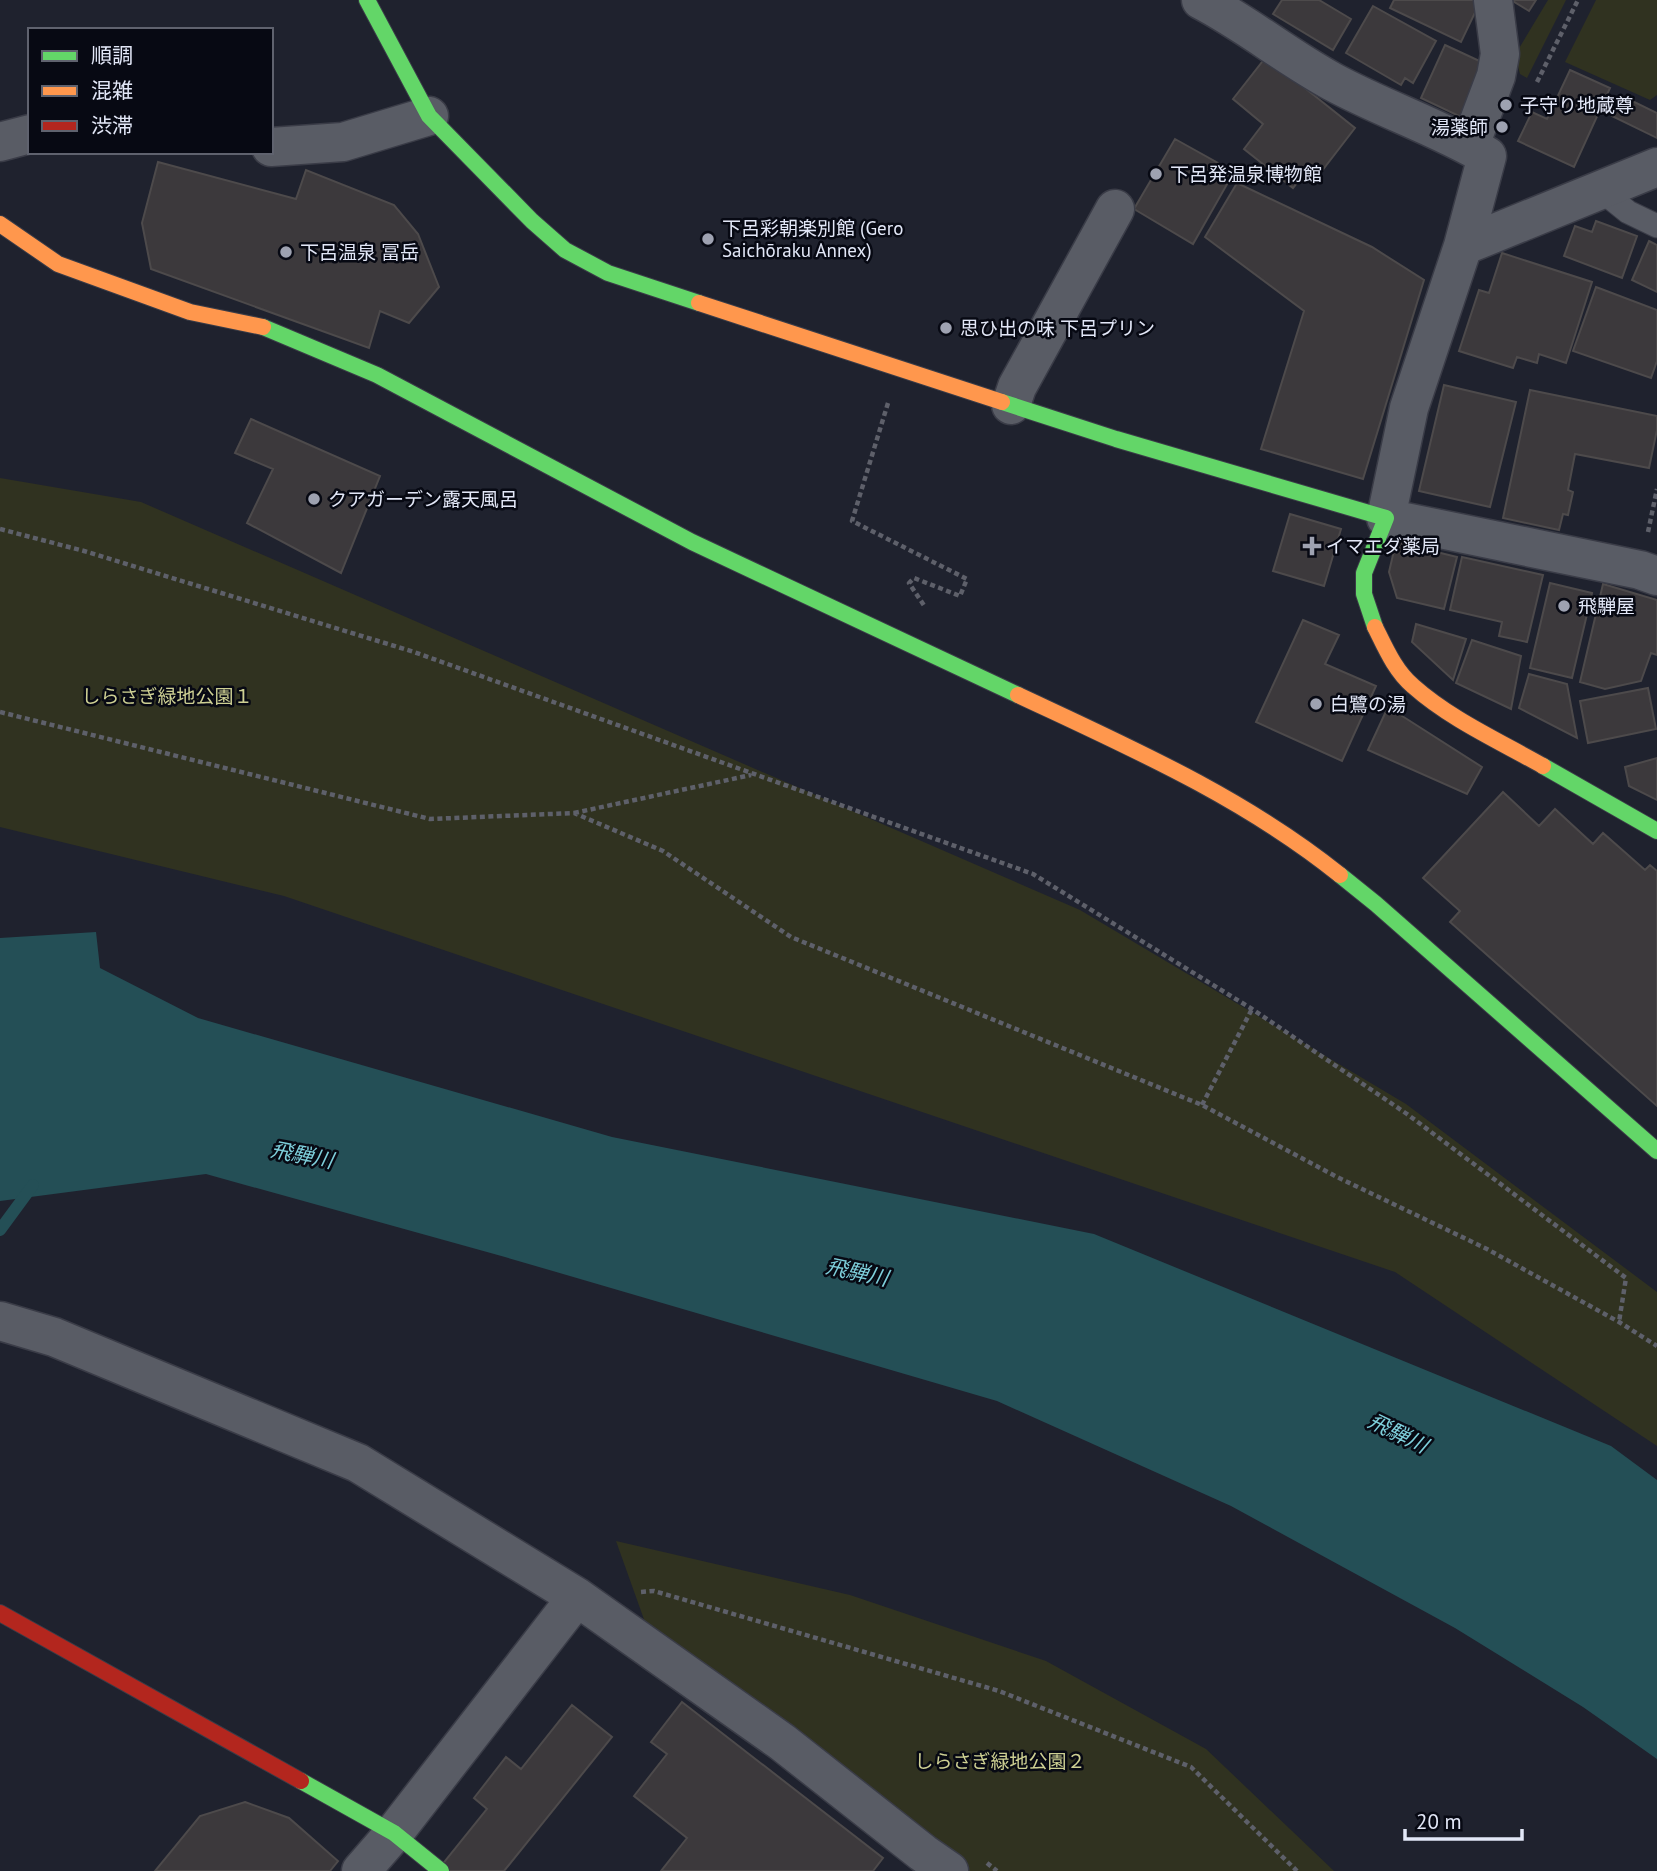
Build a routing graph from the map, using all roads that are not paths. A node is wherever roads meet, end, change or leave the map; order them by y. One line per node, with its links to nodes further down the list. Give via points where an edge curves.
1 (367, 0): 4 (street)
2 (1201, 0): 7 (street, via 1332,81)
3 (1493, 0): 7 (street, via 1500,54)
4 (429, 116): 8 (street, via 343,142); 15 (street, via 565,250 608,273)
5 (28, 135): 6 (street)
6 (0, 142)
7 (1470, 145): 14 (street, via 1488,156)
8 (273, 147)
9 (1657, 167): 10 (street)
10 (1602, 191): 13 (lane, via 1628,212); 14 (street)
11 (1115, 209): 15 (street)
12 (0, 224): 19 (street, via 58,264 190,312 268,328 376,375 692,542 1163,763 1237,804 1311,852 1376,904)
13 (1657, 226)
14 (1463, 246): 16 (street, via 1409,408)
15 (1011, 404): 16 (street)
16 (1386, 518): 17 (street); 18 (street, via 1364,573 1364,594 1390,658 1411,685 1450,713)
17 (1657, 576)
18 (1657, 831)
19 (1657, 1151)
20 (0, 1321): 21 (street, via 54,1337 358,1463)
21 (577, 1597): 23 (street); 24 (street, via 782,1742)
22 (0, 1613): 23 (street)
23 (394, 1833): 25 (street); 26 (street)
24 (927, 1865)
25 (361, 1871)
26 (441, 1871)

